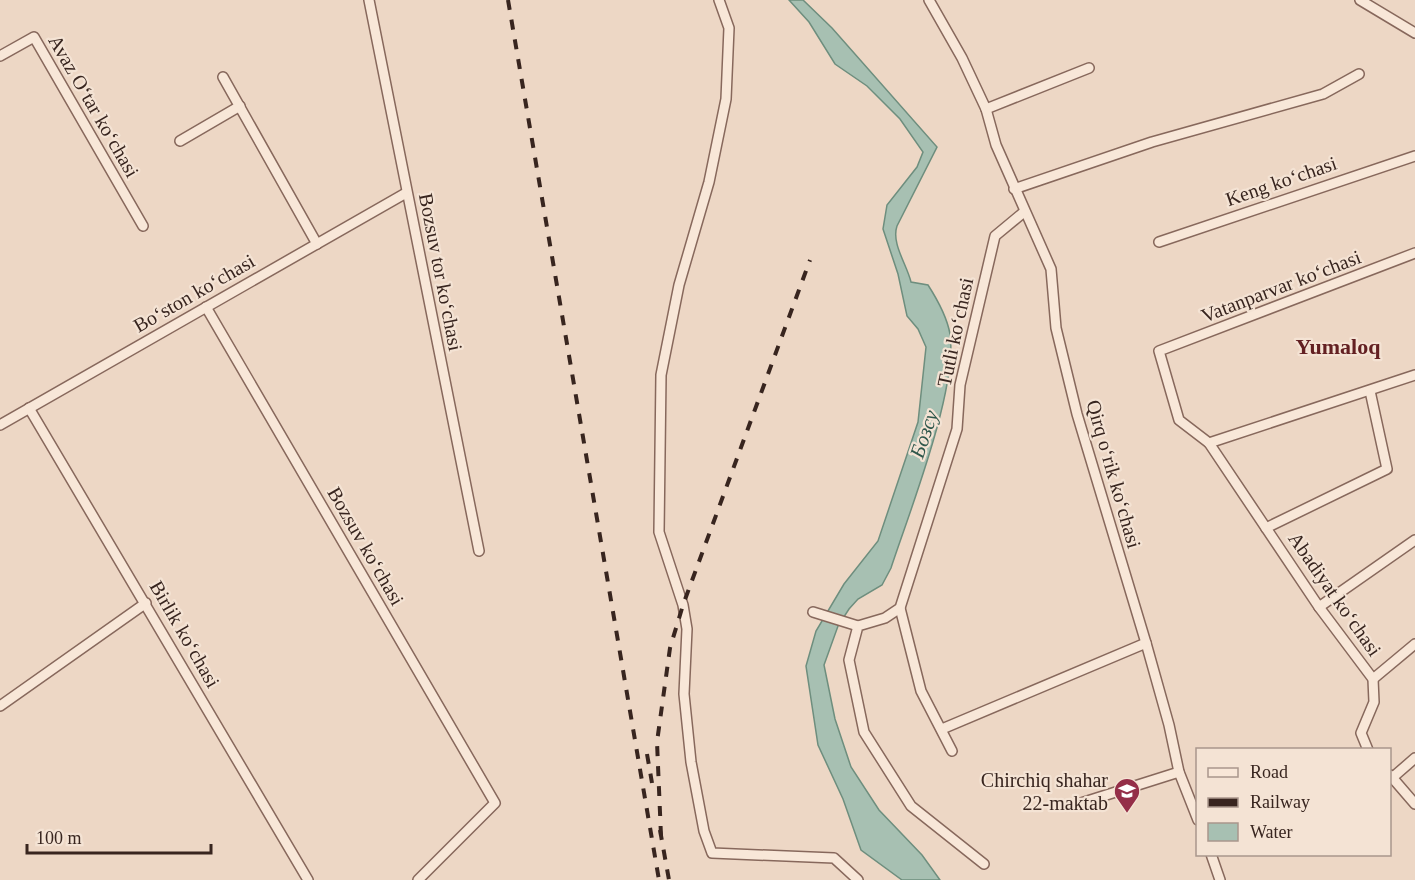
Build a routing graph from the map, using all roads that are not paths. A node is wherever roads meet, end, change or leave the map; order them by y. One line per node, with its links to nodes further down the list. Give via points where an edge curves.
1 (369, 0): 15 (street, Bozsuv tor ko‘chasi)
2 (719, 0): 53 (street, via 729,28 726,99 709,182 679,285 661,375 659,532 687,629 684,694 691,762 712,853 834,858)
3 (929, 0): 11 (street, Qirq o‘rik ko‘chasi)
4 (1360, 0): 5 (street)
5 (1415, 33)
6 (0, 57): 17 (street, Avaz O‘tar ko‘chasi, via 34,37)
7 (1089, 68): 11 (street)
8 (1359, 74): 14 (street, via 1323,94 1152,142)
9 (223, 77): 10 (street)
10 (240, 106): 12 (street); 19 (street)
11 (986, 109): 14 (street, Qirq o‘rik ko‘chasi)
12 (180, 141)
13 (1415, 156): 18 (street, Keng ko‘chasi)
14 (1014, 189): 16 (street, Qirq o‘rik ko‘chasi)
15 (406, 193): 19 (street, Bo‘ston ko‘chasi); 30 (street, Bozsuv tor ko‘chasi)
16 (1024, 212): 33 (street, Tutli ko‘chasi, via 995,236 960,385 957,429); 36 (street, Qirq o‘rik ko‘chasi, via 1051,268 1056,328 1077,414)
17 (143, 226)
18 (1159, 242)
19 (317, 244): 21 (street, Bo‘ston ko‘chasi)
20 (1415, 253): 22 (street, Vatanparvar ko‘chasi)
21 (206, 307): 25 (street, Bo‘ston ko‘chasi); 52 (street, Bozsuv ko‘chasi, via 495,803)
22 (1159, 351): 27 (street, Abadiyat ko‘chasi, via 1179,420)
23 (1415, 375): 24 (street)
24 (1370, 391): 27 (street); 28 (street, Abadiyat ko‘chasi, via 1387,469)
25 (29, 408): 26 (street, Bo‘ston ko‘chasi); 31 (street, Birlik ko‘chasi)
26 (0, 425)
27 (1209, 443): 28 (street, Abadiyat ko‘chasi)
28 (1266, 528): 32 (street, Abadiyat ko‘chasi)
29 (1415, 540): 32 (street)
30 (479, 550)
31 (146, 603): 39 (street); 51 (street, Birlik ko‘chasi)
32 (1319, 607): 38 (street, Abadiyat ko‘chasi)
33 (900, 608): 35 (street, via 885,618); 40 (street, via 921,691)
34 (813, 612): 35 (street)
35 (858, 626): 50 (street, via 849,660 864,732 911,806)
36 (1146, 643): 40 (street); 44 (street, Qirq o‘rik ko‘chasi)
37 (1415, 644): 38 (street)
38 (1373, 679): 41 (street, Abadiyat ko‘chasi, via 1374,702 1360,733)
39 (0, 706)
40 (942, 729): 42 (street)
41 (1367, 748)
42 (952, 751)
43 (1415, 758): 45 (street)
44 (1179, 772): 46 (street); 48 (street, Qirq o‘rik ko‘chasi)
45 (1391, 776): 47 (street)
46 (1081, 803)
47 (1415, 804)
48 (1196, 817)
49 (1211, 856): 54 (street)
50 (984, 864)
51 (308, 880)
52 (418, 880)
53 (858, 880)
54 (1220, 880)

